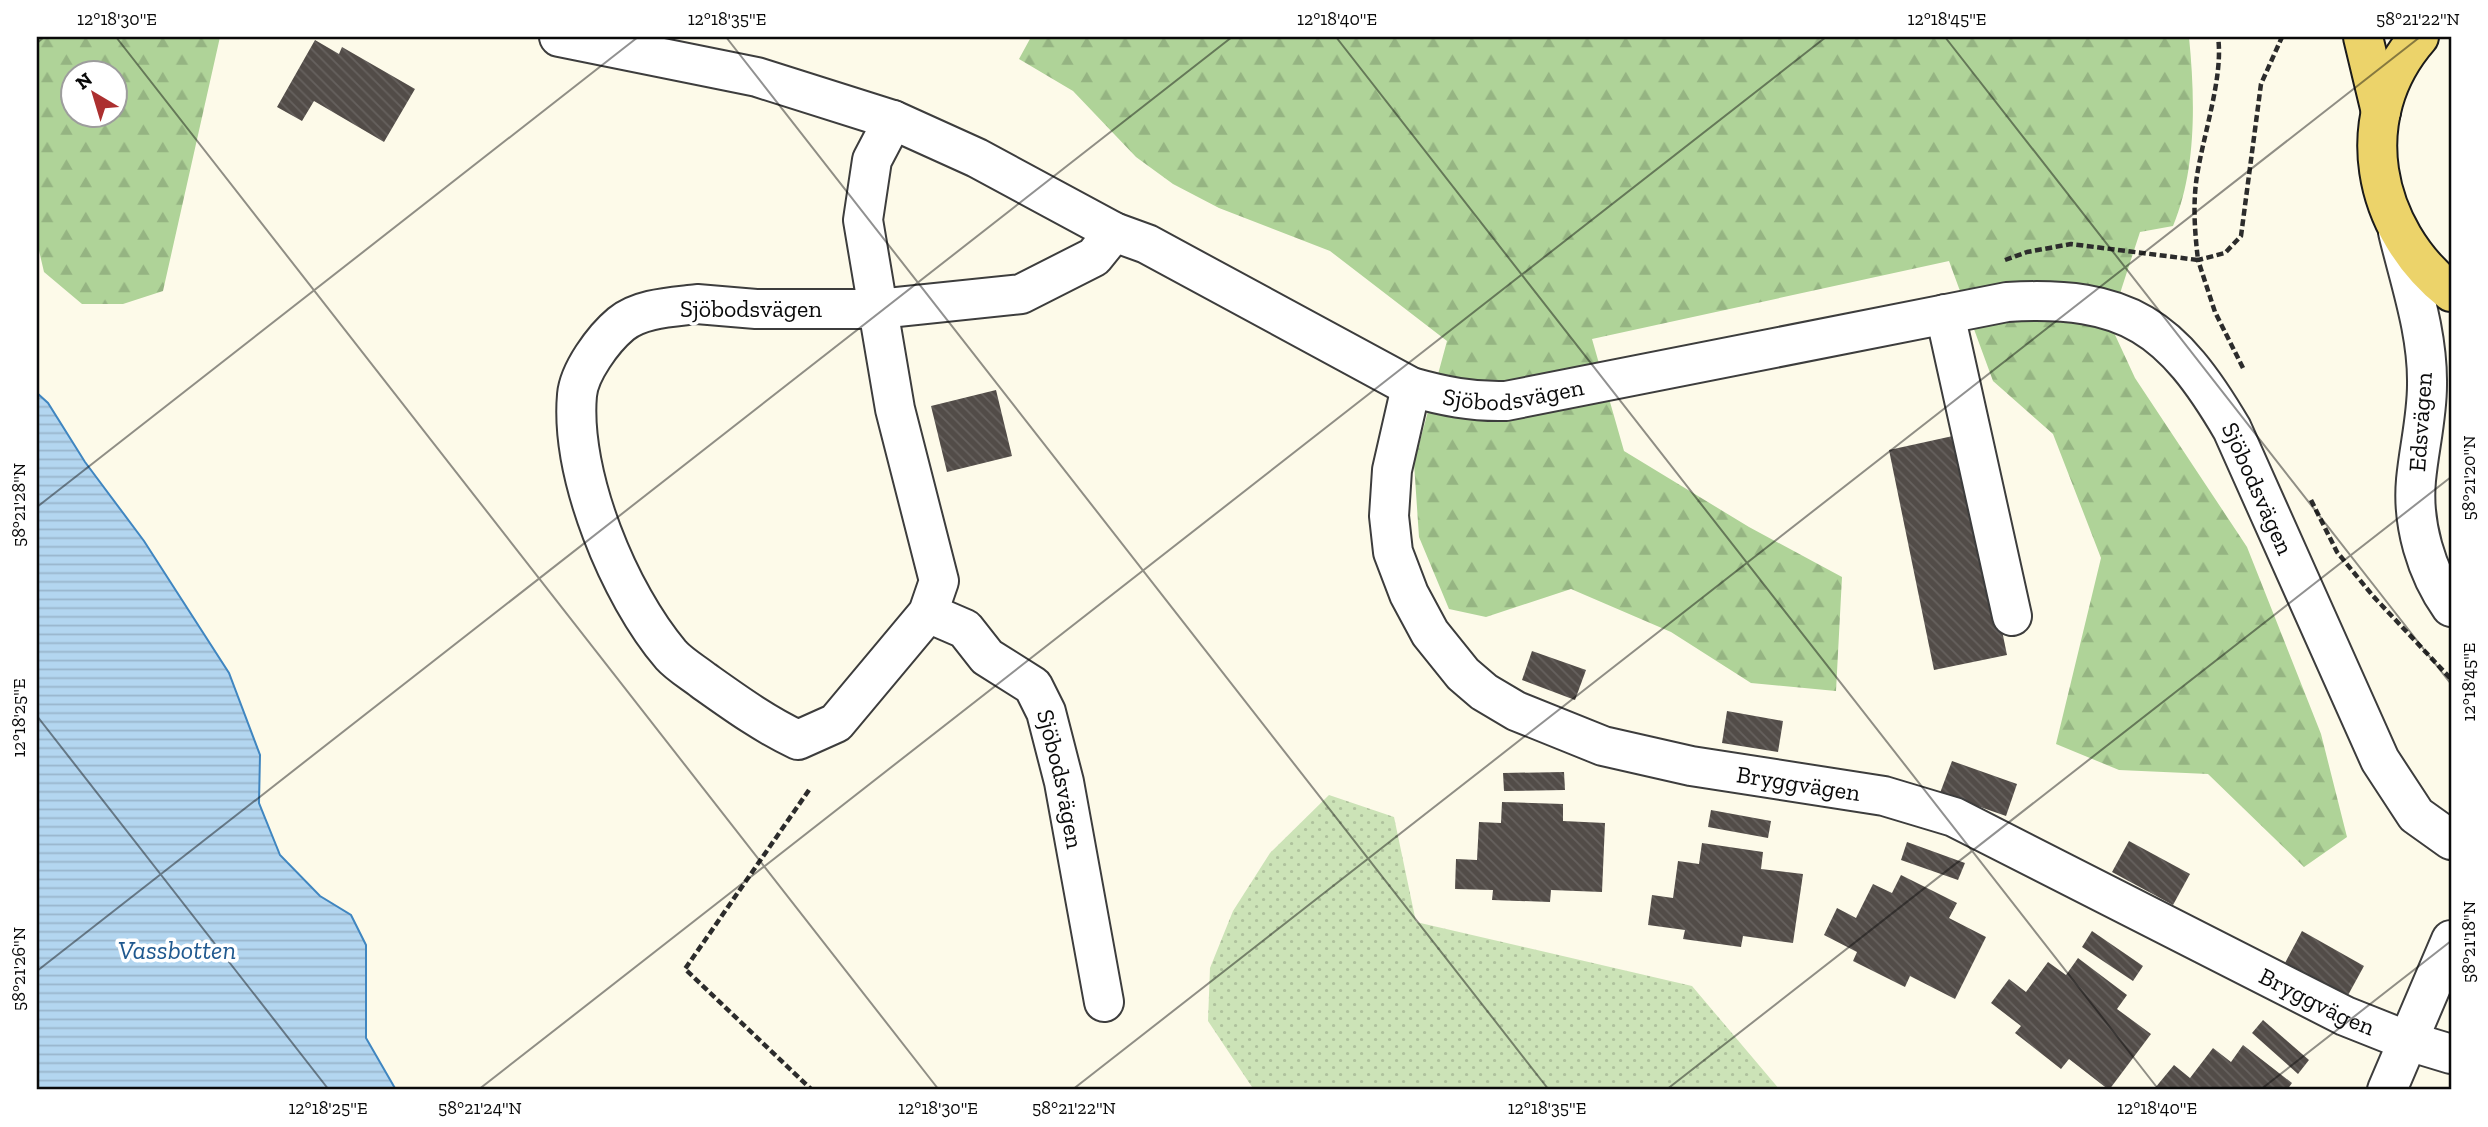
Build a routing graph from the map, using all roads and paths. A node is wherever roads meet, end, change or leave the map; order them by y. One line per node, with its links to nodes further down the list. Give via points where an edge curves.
1 (2218, 37): 11 (path, via 2193,222)
2 (2274, 37): 6 (path)
3 (2363, 37): 7 (main road)
4 (2418, 37): 7 (main road, via 2401,61)
5 (569, 39): 8 (street, Sjöbodsvägen, via 757,77)
6 (2281, 39): 11 (path, via 2261,84 2241,236 2225,253)
7 (2381, 112): 10 (main road, via 2381,186)
8 (893, 120): 9 (street, Sjöbodsvägen, via 977,158); 13 (street, Sjöbodsvägen, via 872,160 863,220)
9 (1114, 232): 13 (street, Sjöbodsvägen, via 1094,257 1021,293); 16 (street, Sjöbodsvägen, via 1147,244)
10 (2398, 232): 12 (main road, via 2421,265); 18 (street, Edsvägen, via 2421,322 2428,383 2415,483 2418,522 2424,557)
11 (2198, 260): 14 (path, via 2071,244 2027,252 1986,270); 15 (path, via 2215,312)
12 (2451, 292)
13 (878, 309): 19 (street, Sjöbodsvägen, via 895,409 939,581); 19 (street, Sjöbodsvägen, via 697,304 650,310 622,322 596,350 577,393 581,457 610,558 637,610 673,657 764,724 798,740 836,723)
14 (1961, 311): 16 (street, Sjöbodsvägen, via 1506,401 1479,402); 20 (street); 23 (street, Sjöbodsvägen, via 2057,299 2095,304 2143,326 2190,365 2232,429 2380,760 2416,815)
15 (2244, 370)
16 (1411, 387): 26 (street, Bryggvägen, via 1392,470 1389,516 1393,552 1430,633 1484,692 1517,711 1603,746 1691,766 1884,796 1954,817 2345,1016)
17 (2308, 496): 21 (path, via 2337,552)
18 (2451, 607)
19 (928, 613): 25 (street, Sjöbodsvägen, via 965,629 987,657 1033,686 1046,712 1064,782)
20 (2012, 616)
21 (2451, 679)
22 (808, 790): 28 (path, via 685,969)
23 (2451, 839)
24 (2449, 949): 26 (street, Bryggvägen)
25 (1104, 1002)
26 (2408, 1041): 27 (street, Bryggvägen); 29 (street, Bryggvägen)
27 (2451, 1054)
28 (812, 1090)
29 (2387, 1090)

